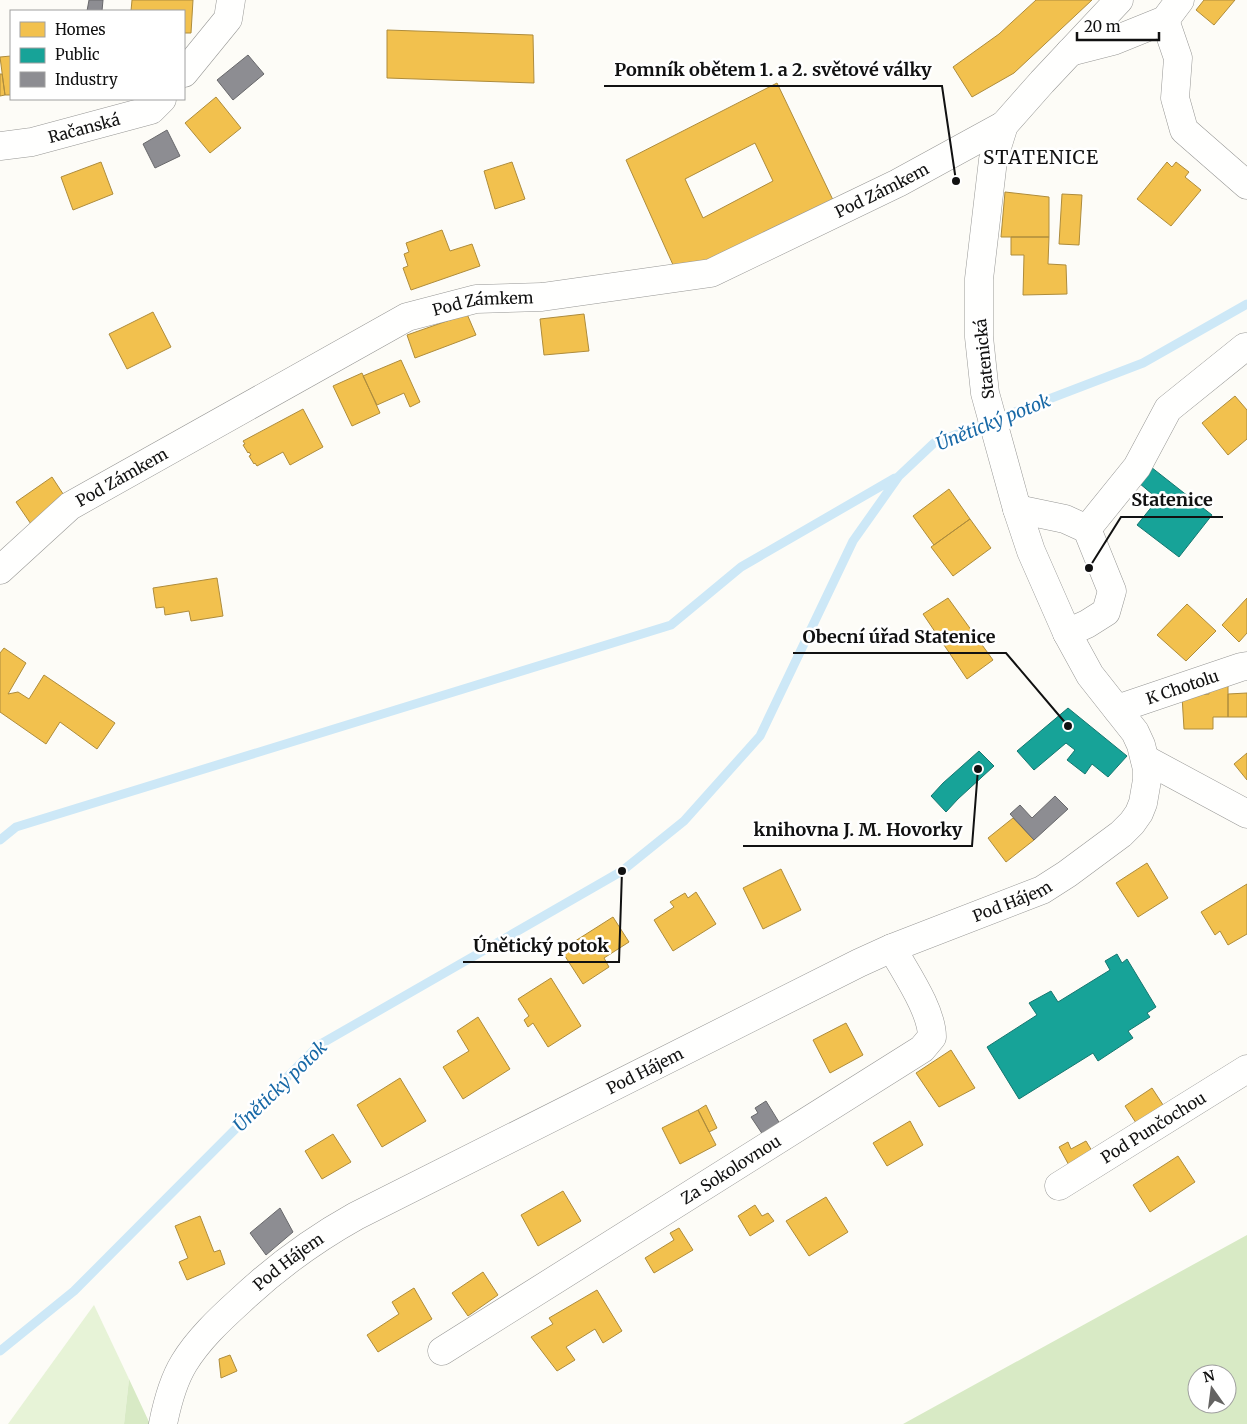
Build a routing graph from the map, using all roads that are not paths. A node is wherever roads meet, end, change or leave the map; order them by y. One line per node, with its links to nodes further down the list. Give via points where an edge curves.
1 (231, 0): 5 (street, via 228,19)
2 (1119, 0): 4 (street, Statenická)
3 (1172, 10): 4 (street, via 1113,41); 9 (street, via 1178,58 1175,98 1184,130)
4 (1070, 52): 7 (street, Statenická)
5 (185, 72)
6 (161, 100): 8 (street, Račanská, via 152,110 32,142)
7 (1004, 126): 11 (street, Statenická, via 993,160 979,279 980,337 985,393); 13 (street, Pod Zámkem, via 898,183 711,273 542,297 476,299 407,317 70,506)
8 (0, 146)
9 (1247, 185)
10 (1245, 347): 12 (street, via 1168,409 1137,467)
11 (1017, 509): 12 (street, via 1064,519); 14 (street, Statenická, via 1031,551)
12 (1087, 530): 14 (street, via 1112,591 1106,612)
13 (0, 570)
14 (1067, 633): 16 (street, Statenická, via 1090,675)
15 (1247, 666): 16 (street, K Chotolu)
16 (1117, 709): 17 (street, Statenická, via 1135,732)
17 (1145, 759): 18 (street); 19 (street, Pod Hájem, via 1147,780 1143,803 1132,823 1121,834 1042,890)
18 (1247, 814)
19 (892, 948): 22 (street, Za Sokolovnou, via 932,1028 932,1037 922,1049); 23 (street, Pod Hájem, via 364,1212 320,1238 264,1279 196,1346 180,1371)
20 (1247, 1069): 21 (street, Pod Punčochou)
21 (1059, 1186)
22 (442, 1351)
23 (163, 1424)

